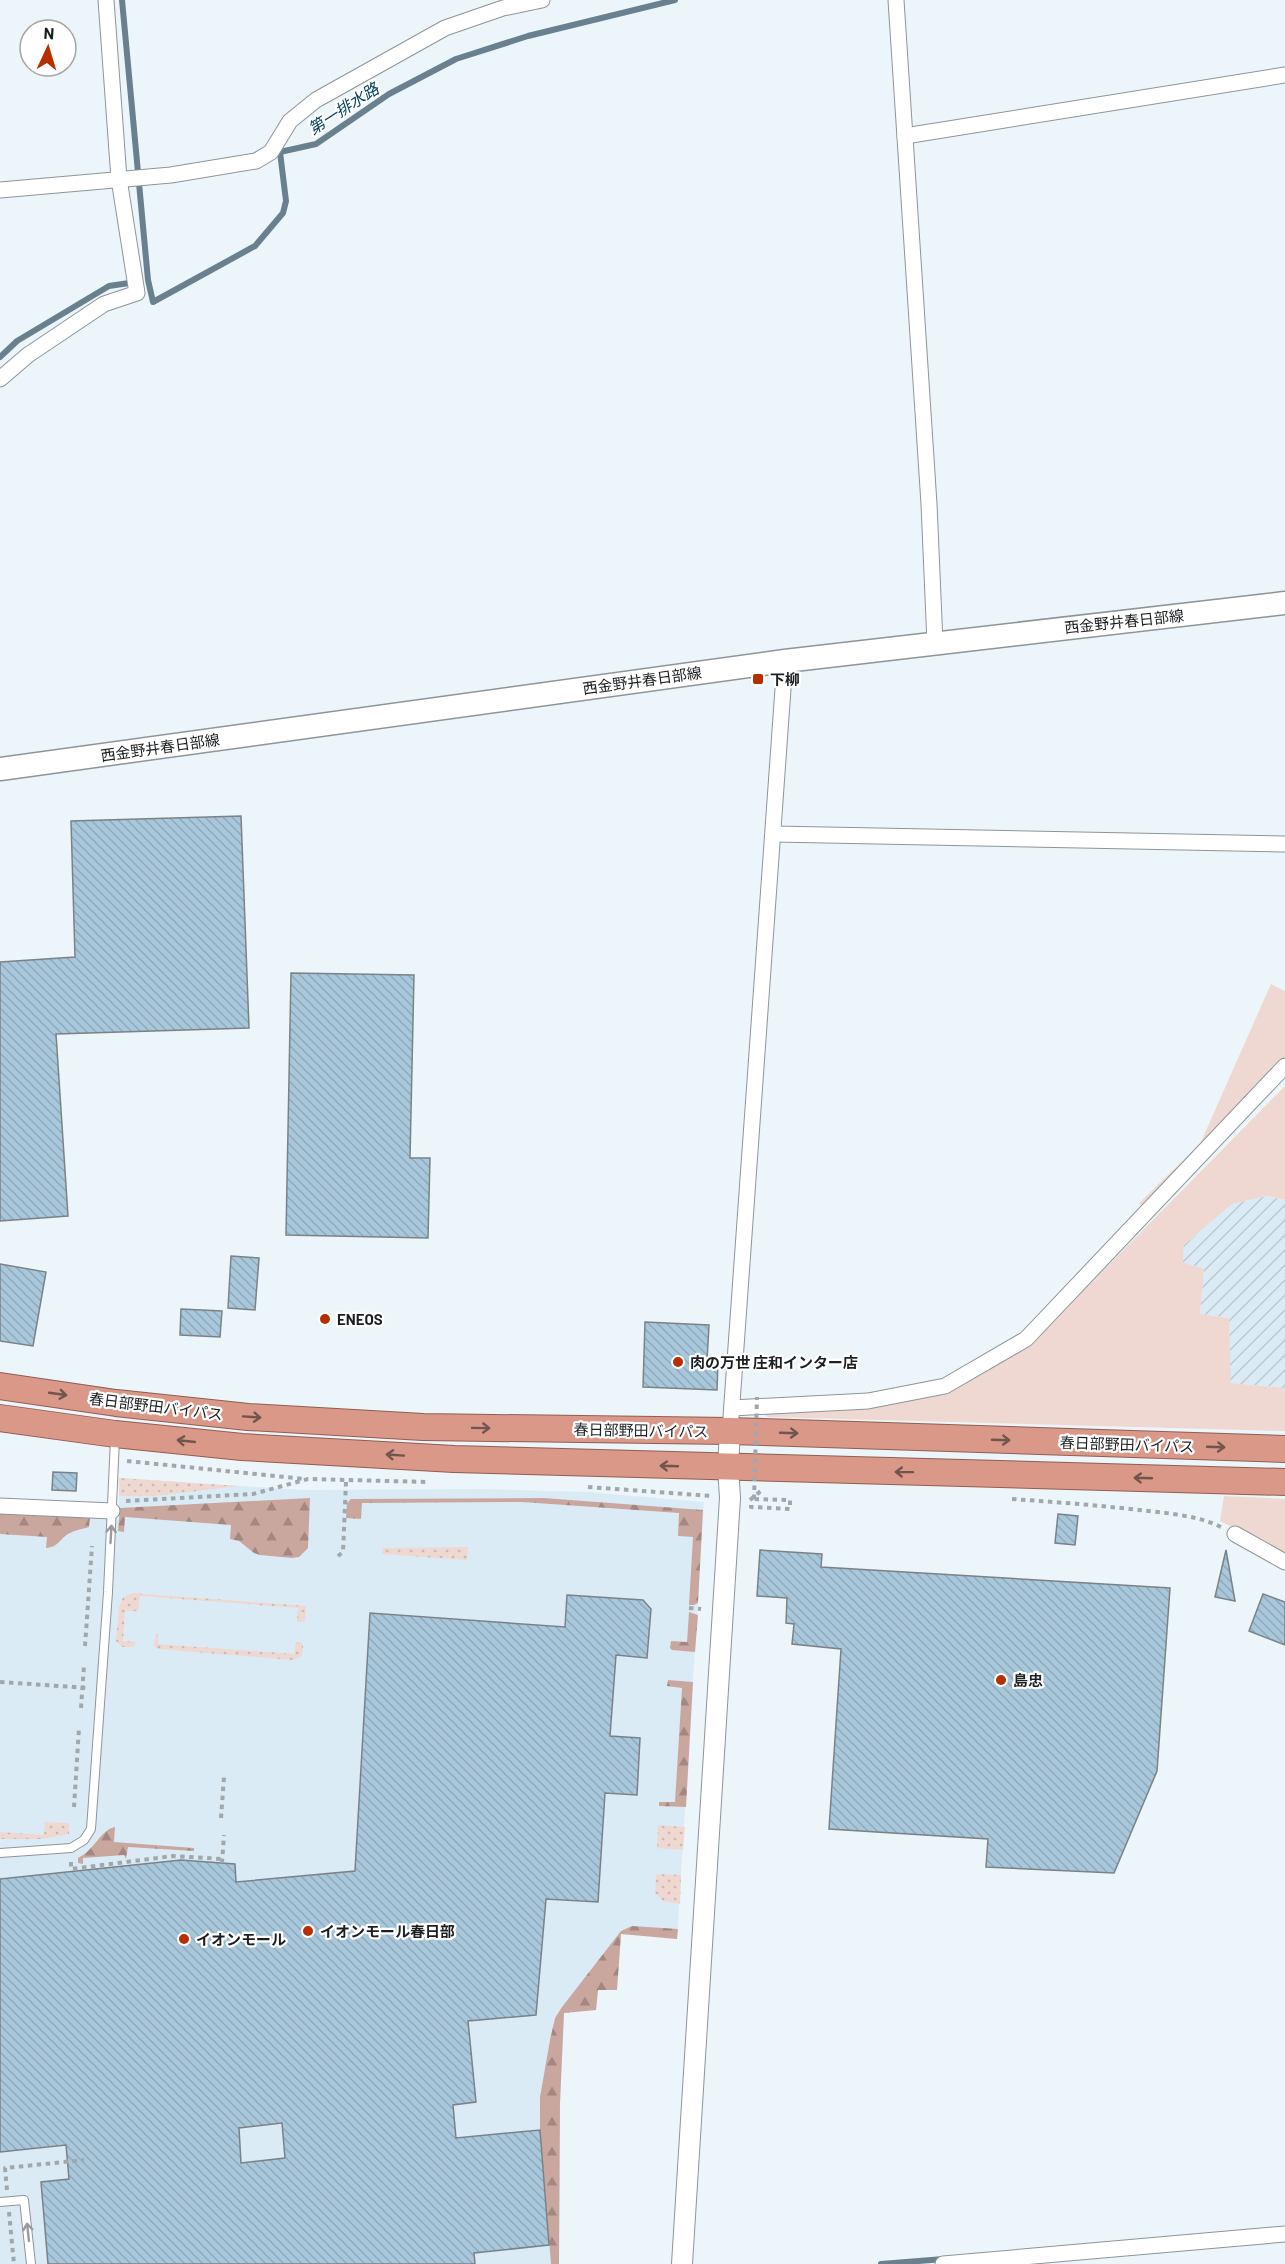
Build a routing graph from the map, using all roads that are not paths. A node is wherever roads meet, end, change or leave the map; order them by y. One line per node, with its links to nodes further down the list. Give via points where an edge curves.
1 (106, 0): 6 (street)
2 (542, 0): 6 (street, via 503,8 445,28 316,100 290,122 271,152 256,161)
3 (896, 0): 5 (street)
4 (1285, 75): 5 (street)
5 (905, 136): 10 (street)
6 (119, 179): 7 (street); 8 (street, via 137,293 104,304 28,355)
7 (0, 190)
8 (0, 379)
9 (1285, 603): 10 (main road, 西金野井春日部線)
10 (935, 643): 11 (main road, 西金野井春日部線)
11 (785, 661): 12 (main road, 西金野井春日部線); 13 (street)
12 (0, 769)
13 (774, 834): 14 (street); 18 (street)
14 (1285, 844)
15 (1285, 1066): 18 (street, via 1026,1339 945,1386 868,1401)
16 (0, 1386): 18 (highway, 春日部野田バイパス, one-way to 18, via 248,1417 423,1427)
17 (0, 1418): 19 (highway, 春日部野田バイパス)
18 (731, 1419): 20 (highway, 春日部野田バイパス, one-way to 20); 21 (street)
19 (115, 1434): 21 (highway, 春日部野田バイパス, one-way to 19, via 454,1459 242,1447); 24 (lane)
20 (1285, 1449)
21 (728, 1467): 22 (highway, 春日部野田バイパス, one-way to 21); 31 (street, via 730,1498)
22 (1285, 1482)
23 (0, 1506): 24 (street)
24 (112, 1506): 27 (lane, one-way to 24, via 71,1848 84,1840 91,1829)
25 (1235, 1534): 26 (street)
26 (1285, 1562)
27 (0, 1853)
28 (0, 2202): 30 (lane, one-way to 28, via 24,2200)
29 (1285, 2234): 32 (street)
30 (31, 2264)
31 (682, 2264)
32 (942, 2264)

